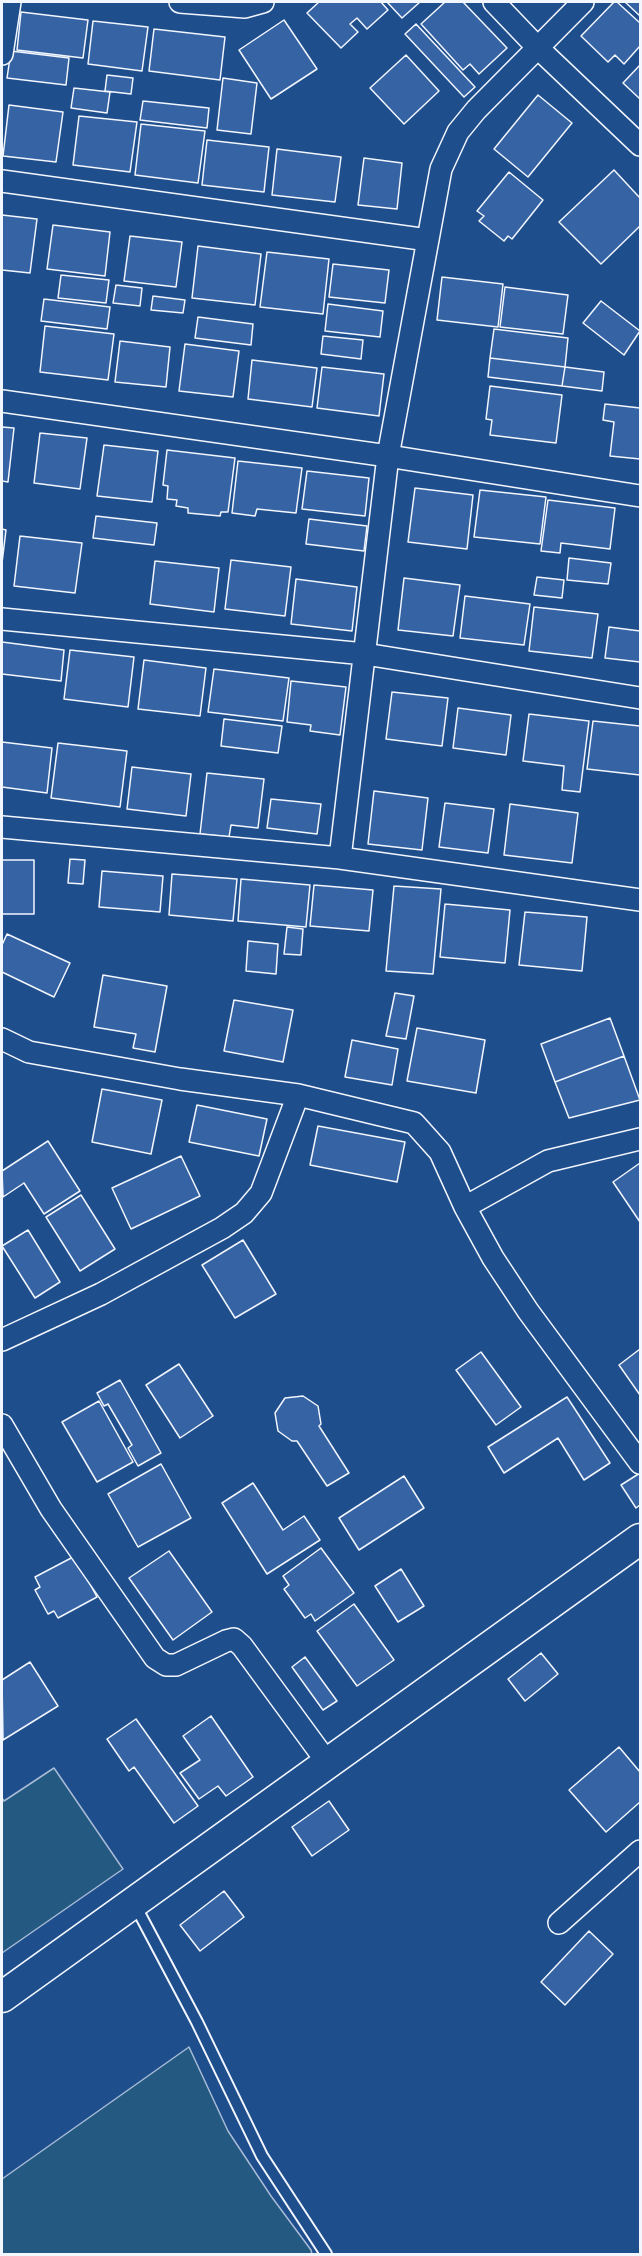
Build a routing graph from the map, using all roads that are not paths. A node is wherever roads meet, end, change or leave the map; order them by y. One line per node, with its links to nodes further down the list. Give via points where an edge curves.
1 (10, 2): 7 (street)
2 (180, 2): 3 (street, via 245,7)
3 (263, 2)
4 (494, 2): 6 (street)
5 (583, 2): 6 (street)
6 (538, 48): 8 (street); 10 (street, via 458,132 441,169)
7 (2, 54)
8 (640, 146)
9 (2, 181): 10 (street)
10 (428, 240): 12 (street)
11 (2, 401): 12 (street)
12 (388, 456): 13 (street); 15 (street)
13 (640, 496)
14 (2, 619): 15 (street)
15 (364, 654): 16 (street); 18 (street)
16 (640, 698)
17 (2, 827): 18 (street)
18 (340, 858): 19 (street)
19 (640, 900)
20 (2, 1039): 21 (street, via 29,1052)
21 (298, 1095): 23 (street, via 414,1123 440,1152); 24 (street, via 261,1193 244,1213 101,1294)
22 (640, 1139): 23 (street, via 548,1161)
23 (465, 1207): 26 (street, via 528,1311)
24 (2, 1340)
25 (2, 1425): 28 (street, via 51,1509 155,1658 165,1665 176,1665 234,1639)
26 (640, 1463)
27 (640, 1539): 28 (main road)
28 (327, 1762): 30 (main road)
29 (640, 1851): 31 (street)
30 (134, 1903): 32 (main road); 33 (lane, via 262,2156)
31 (559, 1923)
32 (2, 1997)
33 (326, 2254)

